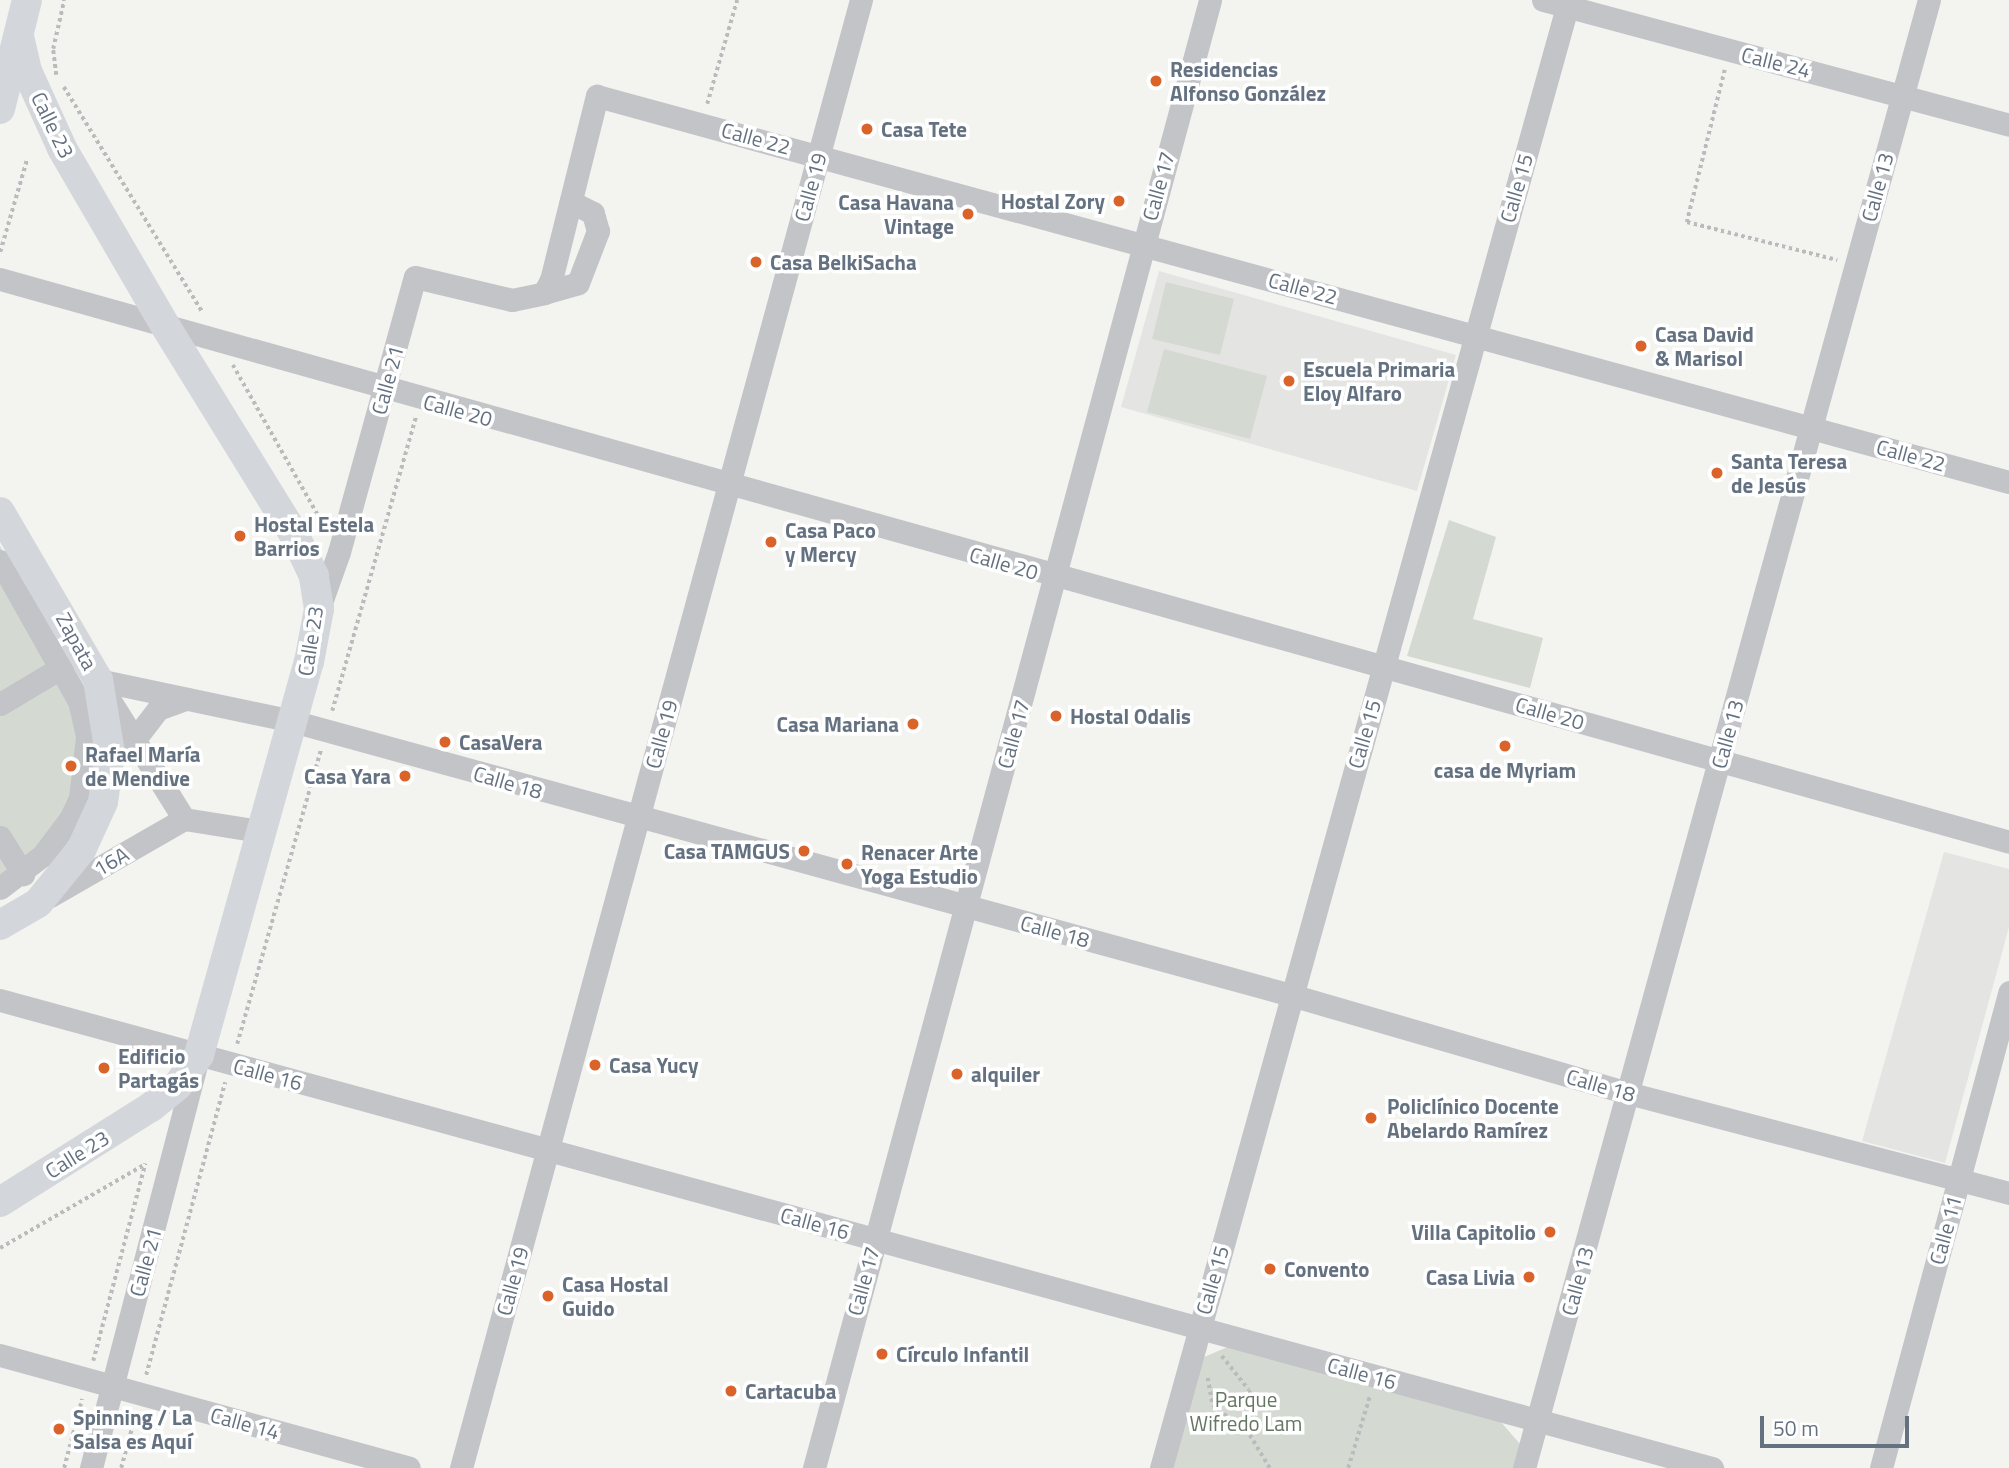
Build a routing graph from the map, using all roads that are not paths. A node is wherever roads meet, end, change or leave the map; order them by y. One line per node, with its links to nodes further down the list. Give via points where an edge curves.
1 (27, 0): 7 (main road)
2 (861, 0): 11 (street, Calle 19)
3 (1210, 0): 13 (street, Calle 17)
4 (1543, 0): 6 (street, Calle 24)
5 (1928, 0): 8 (street, Calle 13)
6 (1568, 3): 8 (street, Calle 24); 17 (street, Calle 15)
7 (19, 34): 9 (main road, Calle 23); 16 (main road, Calle 23, via 27,71 48,120)
8 (1902, 95): 10 (street, Calle 24); 19 (street, Calle 13)
9 (0, 110)
10 (2009, 125)
11 (819, 155): 12 (street, Calle 22, via 597,96); 13 (street, Calle 22); 21 (street, Calle 19)
12 (571, 202): 15 (street); 15 (street, Calle 21, via 593,214 598,230 578,283)
13 (1142, 244): 17 (street, Calle 22); 24 (street, Calle 17)
14 (0, 279): 16 (street, Calle 20)
15 (544, 293): 18 (street, Calle 21, via 512,300 415,277)
16 (166, 327): 18 (street, Calle 20); 25 (main road, Calle 23, via 295,536 314,576)
17 (1475, 335): 19 (street, Calle 22); 26 (street, Calle 15)
18 (385, 388): 21 (street, Calle 20); 25 (street, Calle 21)
19 (1811, 427): 20 (street, Calle 22); 33 (street, Calle 13)
20 (2009, 482)
21 (730, 484): 24 (street, Calle 20); 36 (street, Calle 19)
22 (0, 512): 28 (main road, Zapata)
23 (0, 561): 27 (street)
24 (1055, 577): 26 (street, Calle 20); 43 (street, Calle 17)
25 (319, 609): 31 (main road, Calle 23, via 310,662)
26 (1383, 666): 33 (street, Calle 20); 46 (street, Calle 15)
27 (62, 667): 30 (street); 34 (street, via 79,701)
28 (98, 680): 29 (street, Calle 18); 32 (street); 34 (main road, Zapata, via 107,717)
29 (189, 699): 31 (street, Calle 18); 32 (street, via 158,709)
30 (0, 704)
31 (292, 721): 36 (street, Calle 18); 37 (main road, Calle 23)
32 (132, 740): 34 (street); 35 (street)
33 (1719, 761): 39 (street, Calle 20); 49 (street, Calle 13)
34 (99, 786): 40 (street); 42 (main road, Zapata, via 81,850)
35 (184, 819): 37 (street); 42 (street, 16A)
36 (638, 819): 43 (street, Calle 18); 50 (street, Calle 19)
37 (259, 831): 48 (main road, Calle 23)
38 (0, 837): 40 (street)
39 (2009, 842)
40 (23, 874): 41 (street)
41 (0, 888)
42 (38, 903): 44 (main road, Zapata)
43 (966, 908): 46 (street, Calle 18); 54 (street, Calle 17)
44 (0, 925)
45 (2009, 992): 51 (street, Calle 11)
46 (1291, 995): 49 (street, Calle 18); 55 (street, Calle 15)
47 (0, 999): 48 (street, Calle 16)
48 (199, 1055): 50 (street, Calle 16); 53 (main road, Calle 23, via 178,1085 151,1107); 57 (street, Calle 21)
49 (1628, 1093): 51 (street, Calle 18); 58 (street, Calle 13)
50 (548, 1150): 54 (street, Calle 16); 61 (street, Calle 19)
51 (1958, 1180): 52 (street, Calle 18); 66 (street, Calle 11)
52 (2009, 1193)
53 (0, 1202)
54 (874, 1239): 55 (street, Calle 16); 62 (street, Calle 17)
55 (1198, 1328): 58 (street, Calle 16); 63 (street, Calle 15)
56 (0, 1355): 57 (street, Calle 14)
57 (113, 1387): 59 (street, Calle 21); 60 (street, Calle 14)
58 (1538, 1421): 64 (street, Calle 13); 65 (street, Calle 16)
59 (91, 1468)
60 (409, 1468)
61 (461, 1468)
62 (814, 1468)
63 (1161, 1468)
64 (1524, 1468)
65 (1712, 1468)
66 (1881, 1468)

